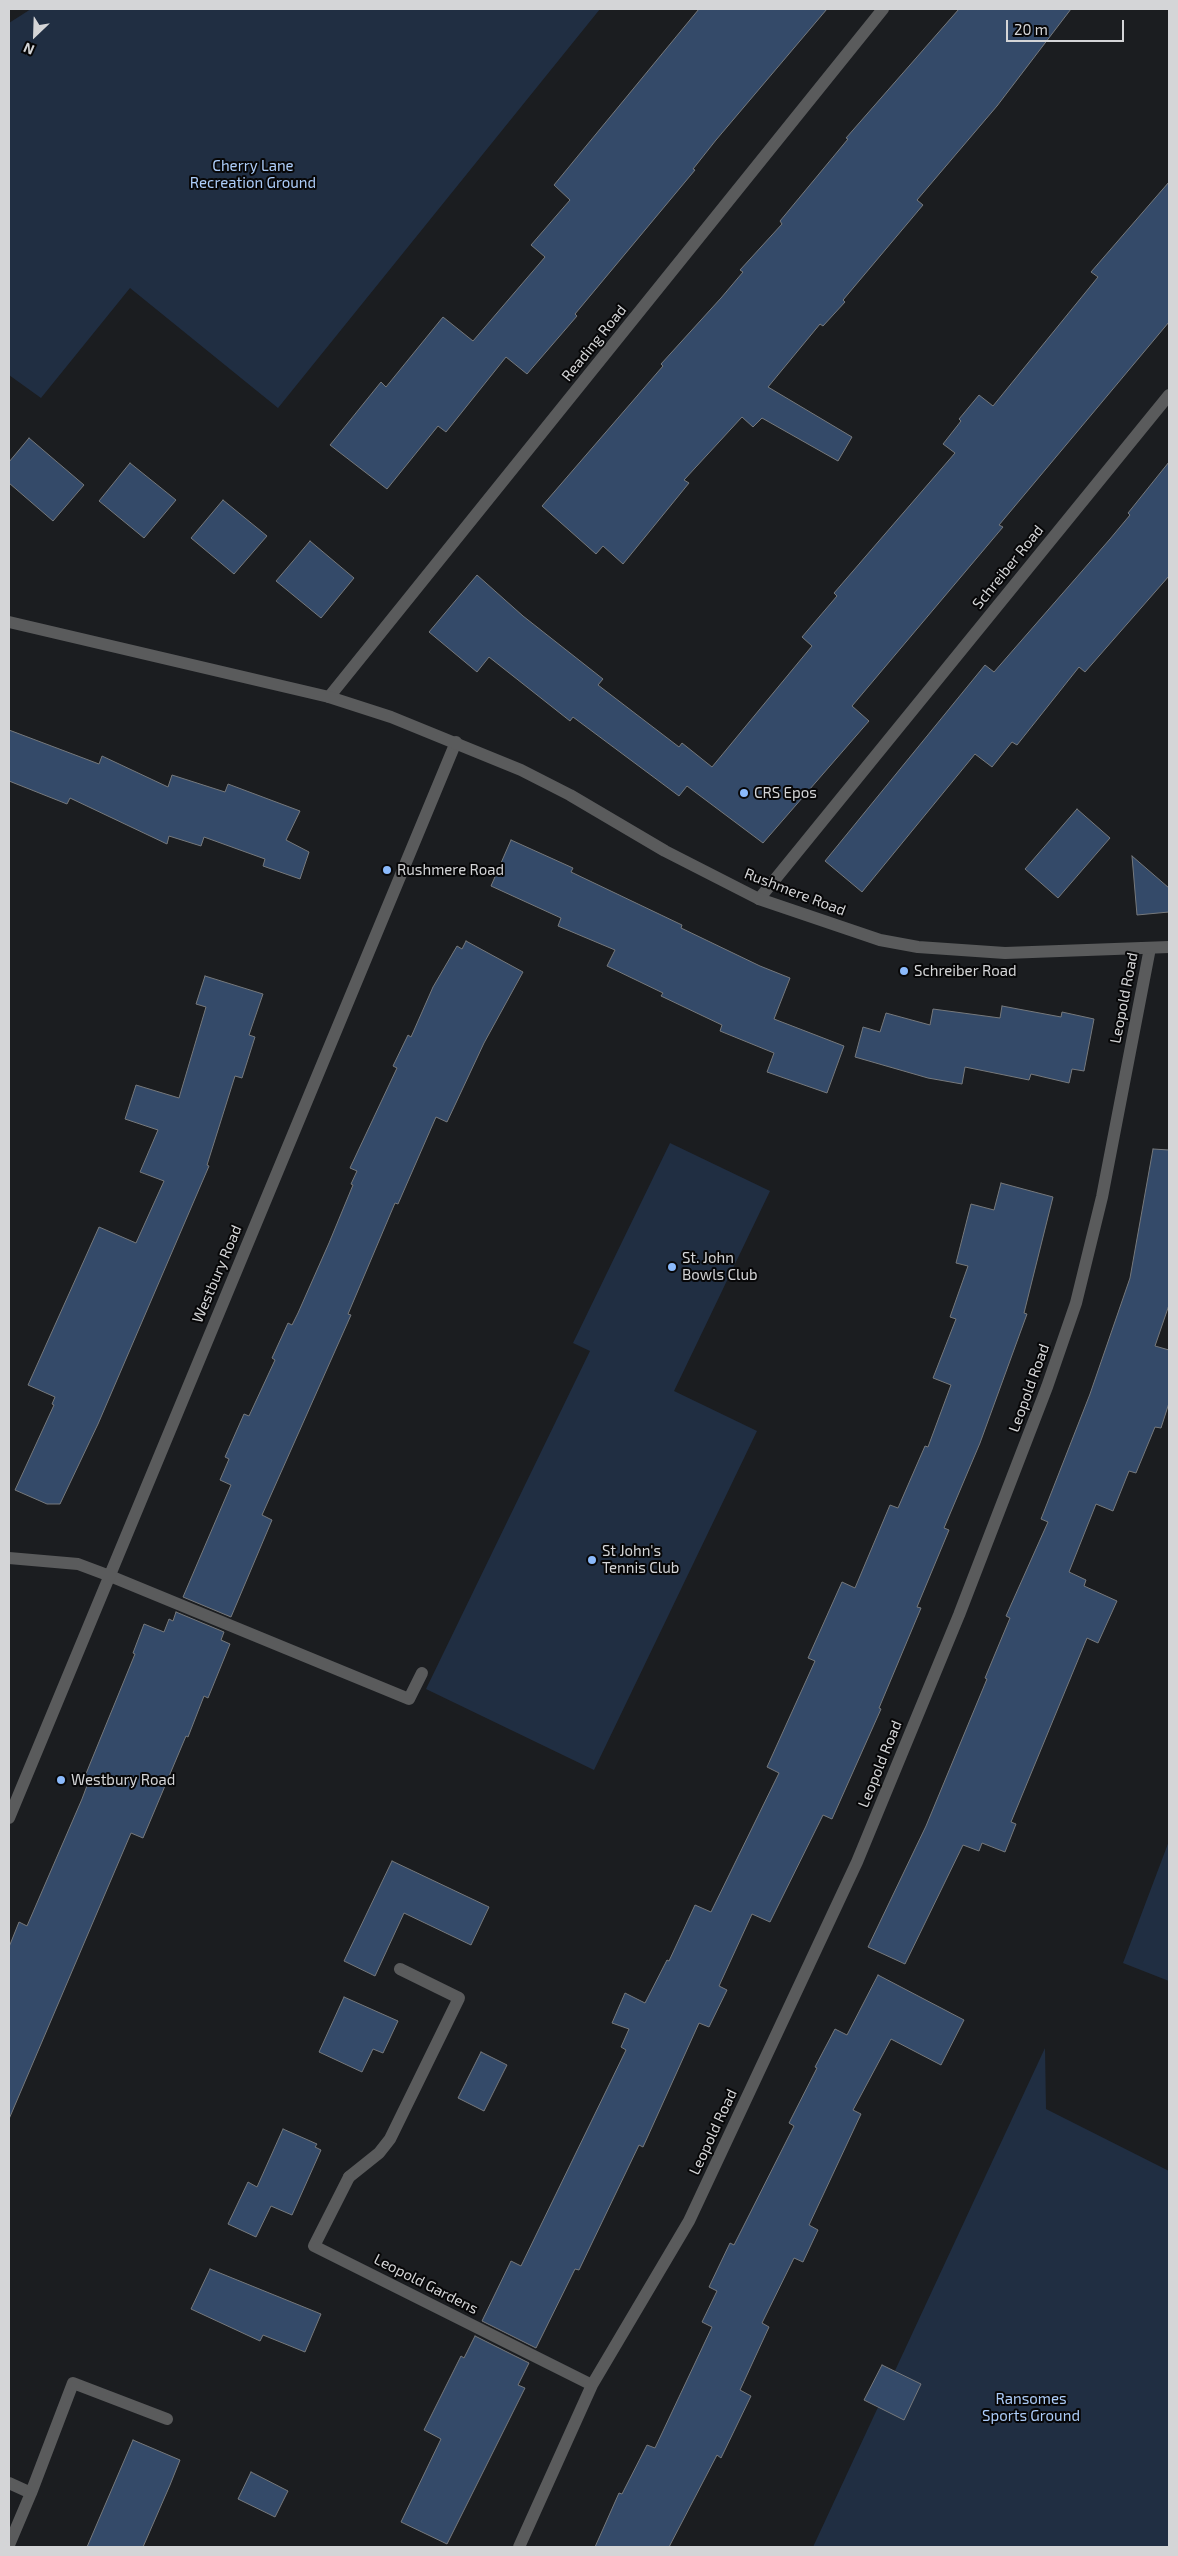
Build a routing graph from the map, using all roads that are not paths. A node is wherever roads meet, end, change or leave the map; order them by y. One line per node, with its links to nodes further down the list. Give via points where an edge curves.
1 (883, 9): 4 (street, Reading Road)
2 (1169, 395): 6 (street, Schreiber Road)
3 (9, 622): 4 (street, Rushmere Road)
4 (329, 697): 5 (street, Rushmere Road)
5 (456, 742): 6 (street, Rushmere Road, via 570,795 665,851); 10 (street, Westbury Road)
6 (759, 898): 8 (street, Rushmere Road, via 880,940 918,947 1005,953)
7 (1169, 946): 8 (street, Rushmere Road)
8 (1150, 948): 14 (street, Leopold Road, via 1100,1207 1076,1303 1044,1396 857,1862 689,2222)
9 (9, 1558): 10 (street, via 78,1564)
10 (110, 1576): 11 (street, via 409,1699); 12 (street, Westbury Road)
11 (422, 1673)
12 (9, 1818)
13 (400, 1969): 14 (street, Leopold Gardens, via 459,1998 390,2139 379,2153 349,2177 314,2246)
14 (592, 2385): 19 (street, Leopold Road)
15 (167, 2419): 17 (street, via 73,2383)
16 (9, 2483): 17 (street)
17 (31, 2493): 18 (street)
18 (9, 2545)
19 (519, 2547)

